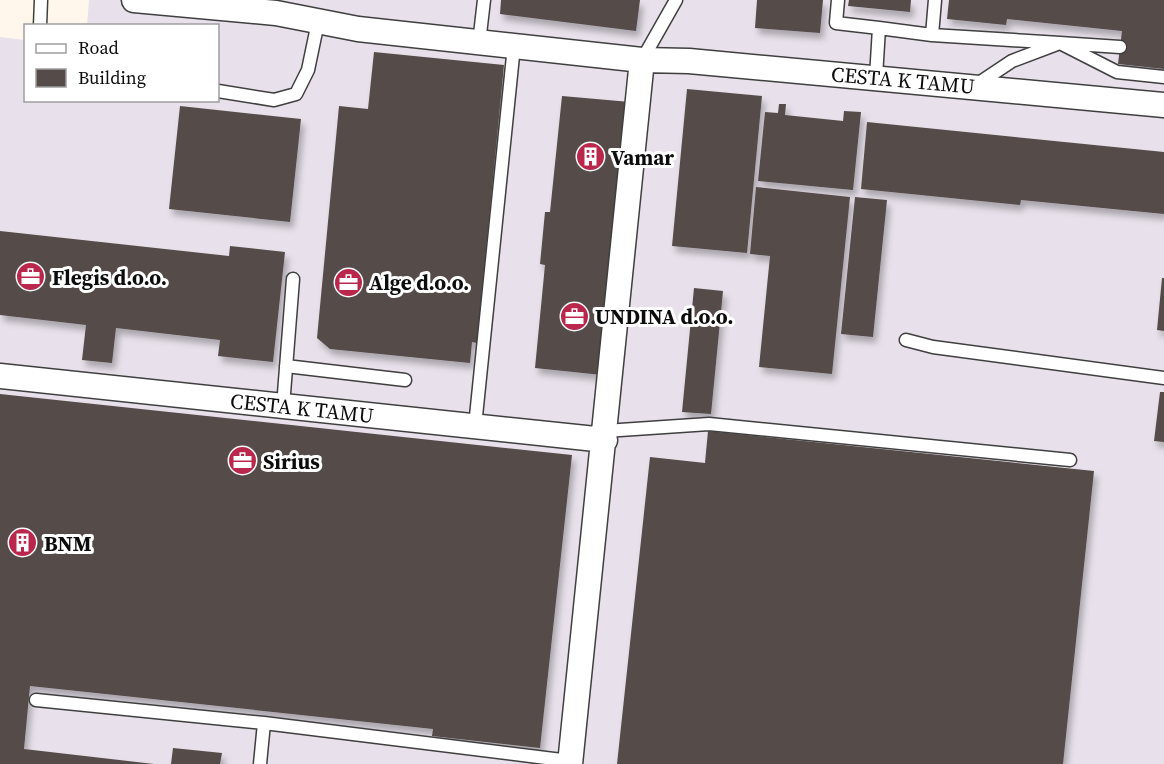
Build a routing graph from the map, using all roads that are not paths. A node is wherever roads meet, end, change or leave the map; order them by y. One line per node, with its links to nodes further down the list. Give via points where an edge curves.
1 (41, 0): 9 (lane)
2 (134, 0): 7 (street, CESTA K TAMU)
3 (484, 0): 12 (lane)
4 (676, 0): 16 (lane)
5 (838, 0): 10 (lane, via 836,23)
6 (935, 0): 11 (lane)
7 (282, 7): 8 (street, CESTA K TAMU)
8 (318, 22): 12 (street, CESTA K TAMU); 20 (lane, via 308,70 296,94 274,100)
9 (40, 24)
10 (879, 28): 11 (lane); 17 (lane)
11 (932, 35): 13 (lane)
12 (479, 43): 14 (street, CESTA K TAMU)
13 (1060, 43): 15 (lane); 18 (lane, via 1117,72); 19 (lane, via 1012,61)
14 (514, 46): 16 (street, CESTA K TAMU); 29 (lane)
15 (1120, 47)
16 (642, 60): 17 (street, CESTA K TAMU); 30 (street)
17 (876, 77): 19 (street, CESTA K TAMU)
18 (1164, 77)
19 (975, 86): 21 (street, CESTA K TAMU)
20 (219, 91)
21 (1164, 105)
22 (293, 279): 24 (lane)
23 (906, 340): 26 (lane)
24 (286, 366): 27 (lane); 28 (lane)
25 (0, 376): 28 (street, CESTA K TAMU)
26 (1164, 378)
27 (405, 380)
28 (283, 406): 29 (street, CESTA K TAMU)
29 (475, 426): 30 (street, CESTA K TAMU)
30 (605, 435): 31 (lane, via 709,424); 34 (street)
31 (1070, 459)
32 (36, 700): 33 (lane)
33 (264, 723): 34 (lane); 35 (lane)
34 (570, 762)
35 (260, 764)

